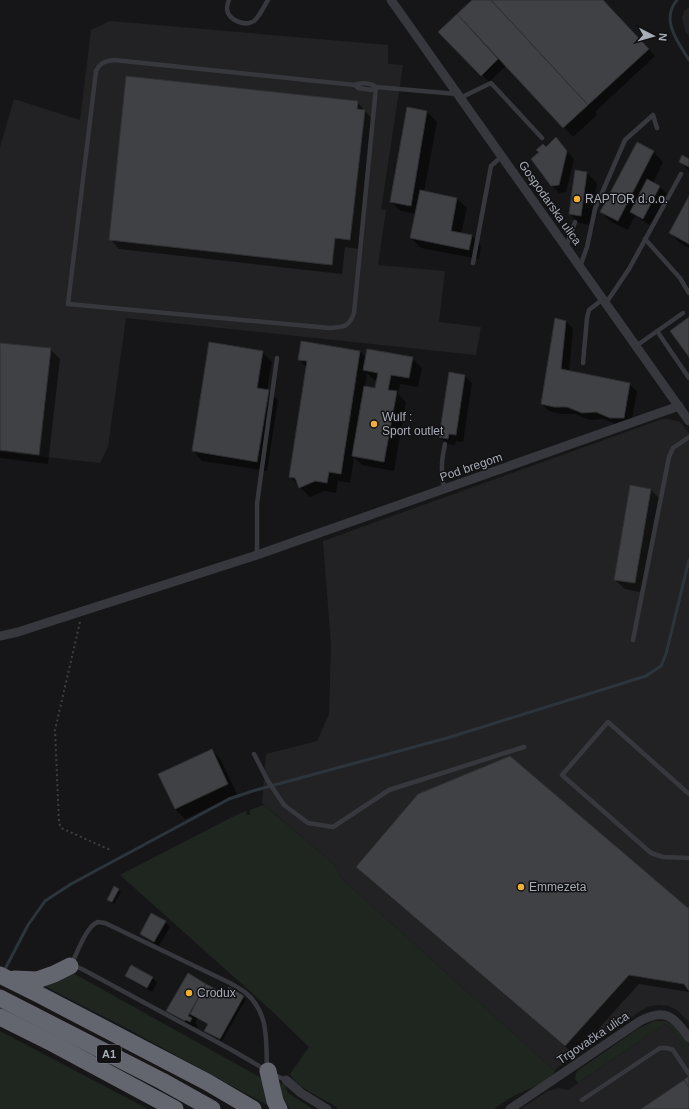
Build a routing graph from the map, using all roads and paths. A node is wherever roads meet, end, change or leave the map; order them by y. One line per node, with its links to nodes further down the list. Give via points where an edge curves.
1 (229, 0): 2 (lane, via 227,9 230,16 240,23 248,24 255,20)
2 (268, 0)
3 (391, 0): 5 (street, Gospodarska ulica)
4 (376, 87): 4 (lane, via 354,313 347,325 330,328 68,304 96,71 99,65 114,60 355,85 358,88 372,90); 5 (lane)
5 (459, 96): 7 (lane, via 491,83); 8 (street, Gospodarska ulica)
6 (657, 128): 14 (lane, via 653,115 625,140 595,209)
7 (542, 138)
8 (502, 156): 12 (street, Gospodarska ulica); 13 (lane, via 491,166)
9 (681, 174): 11 (lane)
10 (575, 222): 12 (lane)
11 (645, 239): 15 (lane, via 680,278); 16 (lane, via 629,269)
12 (566, 247): 14 (street, Gospodarska ulica)
13 (473, 262)
14 (580, 267): 16 (street, Gospodarska ulica)
15 (689, 293)
16 (604, 301): 19 (street, Gospodarska ulica); 21 (lane, via 589,310)
17 (683, 313): 18 (lane)
18 (657, 331): 19 (lane); 22 (lane)
19 (636, 346): 23 (street, Gospodarska ulica)
20 (277, 358): 28 (lane, via 257,504)
21 (583, 363)
22 (689, 378)
23 (679, 406): 24 (street, Gospodarska ulica); 27 (street, Pod bregom)
24 (689, 421)
25 (689, 437): 31 (lane, via 673,448 669,457)
26 (445, 444): 27 (lane, via 441,466)
27 (444, 488): 28 (street, Pod bregom)
28 (257, 555): 30 (street, Pod bregom)
29 (80, 621): 35 (path, via 55,730 59,823 61,828 73,834)
30 (0, 636)
31 (633, 640)
32 (524, 747): 33 (lane, via 389,790 333,827 308,823 284,805)
33 (254, 754)
34 (689, 794): 36 (lane, via 608,722 562,775 651,854)
35 (112, 849)
36 (689, 858)
37 (70, 966): 38 (highway, via 37,980); 42 (lane, via 82,969); 42 (lane, via 88,930 99,922 230,982 246,993 261,1013 265,1025)
38 (4, 977): 48 (highway, A1, via 207,1082)
39 (2, 999): 47 (highway, A1)
40 (0, 1017): 46 (highway)
41 (689, 1038): 51 (street, Trgovačka ulica, via 680,1025 671,1018 658,1014 651,1016)
42 (268, 1072): 44 (lane); 49 (highway, via 275,1101)
43 (689, 1074): 45 (lane, via 673,1050 660,1048)
44 (286, 1080): 50 (street)
45 (582, 1100)
46 (175, 1109)
47 (212, 1109)
48 (253, 1109)
49 (280, 1109)
50 (327, 1109)
51 (510, 1109)

